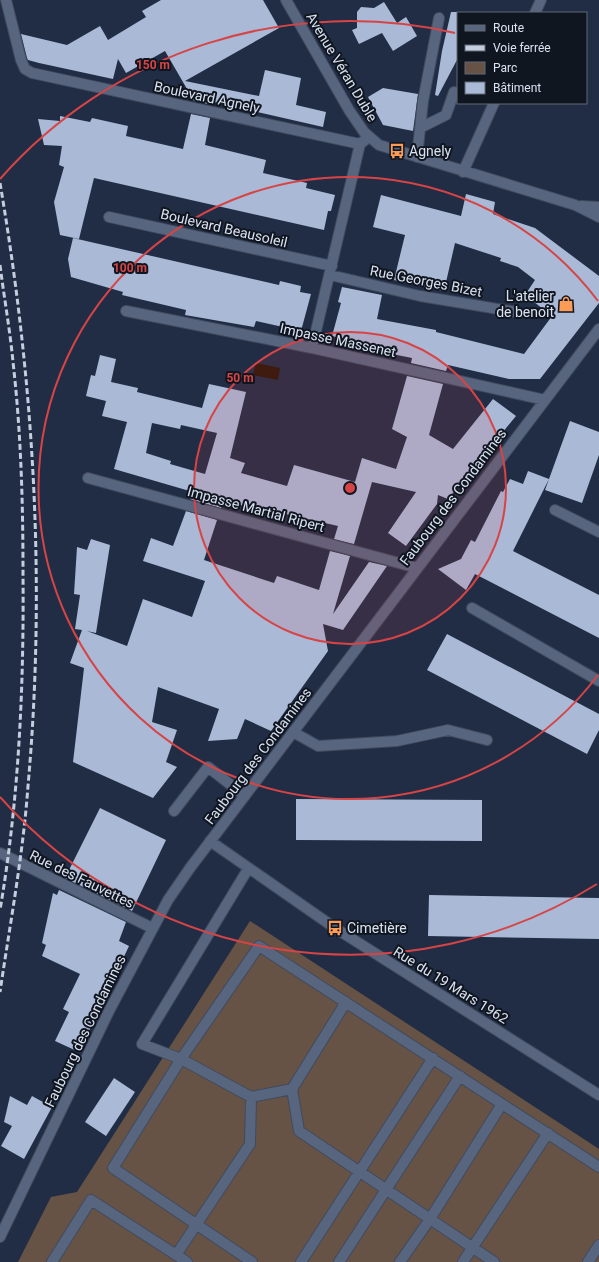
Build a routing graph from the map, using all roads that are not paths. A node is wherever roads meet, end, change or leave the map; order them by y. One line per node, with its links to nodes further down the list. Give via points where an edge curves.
1 (6, 0): 10 (street, Boulevard Agnely, via 21,60 25,69 32,73)
2 (286, 0): 9 (street, Avenue Véran Duble, via 348,110)
3 (541, 0): 4 (street)
4 (535, 12)
5 (439, 18): 8 (street)
6 (454, 92): 8 (street, via 446,115)
7 (494, 104): 12 (street)
8 (420, 128): 11 (street)
9 (368, 136): 10 (street); 11 (street, Avenue Véran Duble, via 379,145)
10 (360, 144): 17 (street)
11 (417, 157): 12 (street)
12 (463, 172): 13 (street)
13 (575, 205): 14 (street); 16 (street)
14 (599, 207)
15 (109, 217): 17 (street, Boulevard Beausoleil)
16 (599, 217)
17 (331, 271): 19 (street, Rue Georges Bizet, via 420,296); 21 (street)
18 (126, 311): 21 (street, Impasse Massenet)
19 (516, 312)
20 (599, 329): 22 (street, Faubourg des Condamines)
21 (312, 348): 22 (street, Impasse Massenet)
22 (545, 400): 26 (street, Faubourg des Condamines)
23 (88, 478): 26 (street, Impasse Martial Ripert)
24 (555, 510): 25 (street)
25 (599, 532)
26 (417, 568): 29 (street, Faubourg des Condamines)
27 (472, 608): 28 (street)
28 (599, 681)
29 (293, 732): 30 (street, via 318,746 397,741 448,730); 31 (street, Faubourg des Condamines)
30 (487, 740)
31 (245, 796): 32 (street, via 208,767); 33 (street, Faubourg des Condamines)
32 (174, 811)
33 (210, 841): 35 (street, Rue du 19 Mars 1962); 36 (street, Faubourg des Condamines, via 168,900)
34 (0, 853): 36 (street, Rue des Fauvettes)
35 (248, 869): 38 (street, via 142,1044); 42 (street, Rue du 19 Mars 1962, via 335,928)
36 (152, 928): 51 (street, Faubourg des Condamines)
37 (346, 1002): 38 (street, via 259,946); 39 (street); 41 (street)
38 (181, 1058): 43 (street); 50 (street, via 113,1168)
39 (433, 1058): 40 (street); 47 (street)
40 (460, 1076): 44 (street); 48 (street)
41 (292, 1089): 43 (street); 47 (street, via 299,1131)
42 (599, 1095)
43 (251, 1097): 50 (street, via 250,1144)
44 (502, 1104): 45 (street); 49 (street)
45 (548, 1134): 46 (street); 53 (street)
46 (599, 1167)
47 (359, 1174): 48 (street); 58 (street)
48 (386, 1190): 49 (street); 59 (street)
49 (430, 1219): 53 (street); 60 (street)
50 (198, 1226): 54 (street); 57 (street)
51 (0, 1237)
52 (599, 1245): 63 (street)
53 (473, 1248): 61 (street); 62 (street)
54 (176, 1255): 55 (street, via 91,1200); 56 (street)
55 (52, 1262)
56 (187, 1262)
57 (252, 1262)
58 (301, 1262)
59 (339, 1262)
60 (400, 1262)
61 (463, 1262)
62 (494, 1262)
63 (588, 1262)

